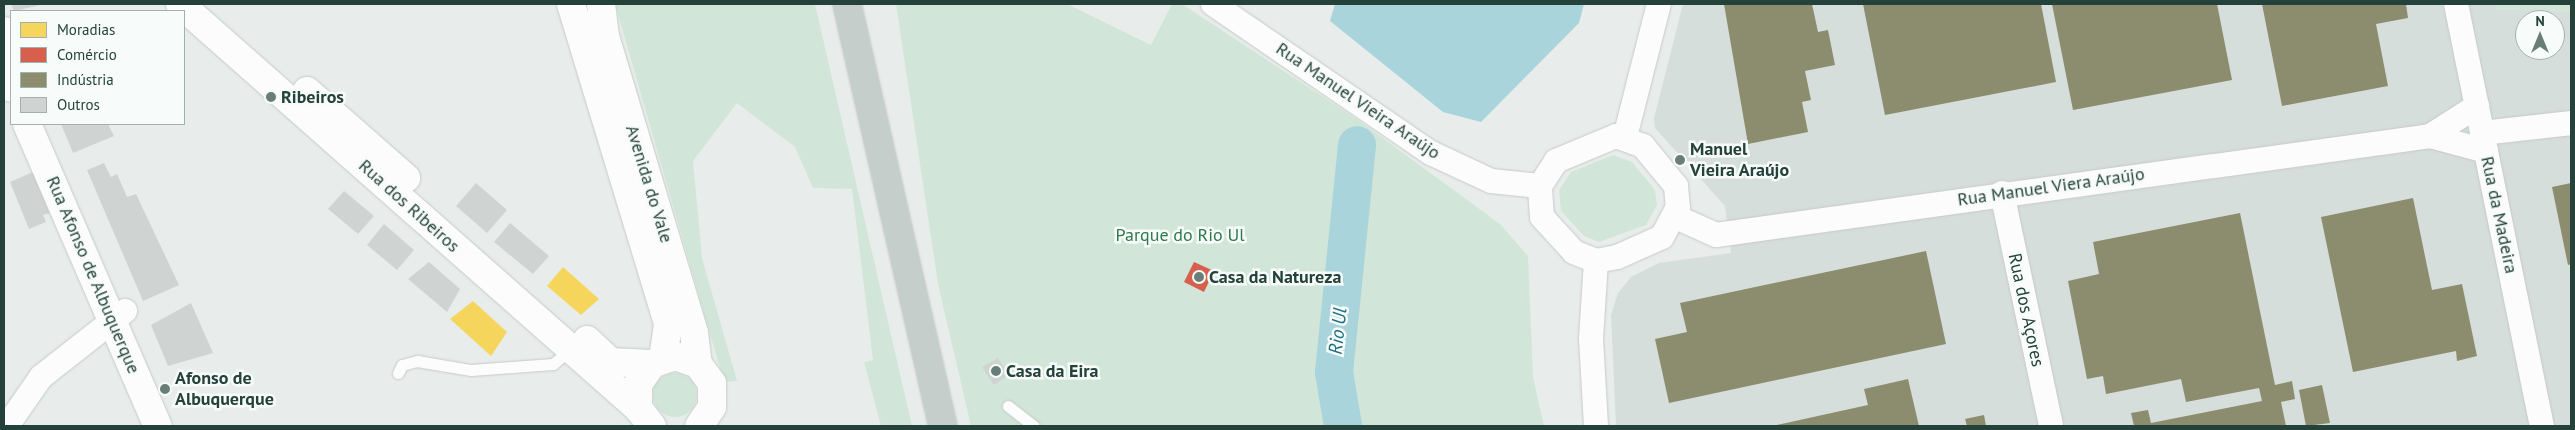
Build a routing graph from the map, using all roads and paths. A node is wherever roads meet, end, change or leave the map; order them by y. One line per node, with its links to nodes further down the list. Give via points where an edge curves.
1 (180, 4): 26 (street, Rua dos Ribeiros)
2 (205, 4): 27 (street, Rua dos Ribeiros, via 611,362)
3 (571, 4): 27 (street, Avenida do Vale, via 668,324)
4 (601, 4): 28 (street, Avenida do Vale, via 605,36 694,333)
5 (831, 4): 36 (highway)
6 (847, 4): 37 (highway)
7 (1213, 4): 21 (street, Rua Manuel Vieira Araújo, via 1431,153 1491,181)
8 (1659, 4): 19 (street)
9 (2456, 4): 14 (street, Rua da Madeira)
10 (4, 31): 11 (street)
11 (10, 46)
12 (4, 70): 13 (street)
13 (10, 85)
14 (2477, 106): 18 (street, Rua Manuel Viera Araújo); 20 (street, Rua da Madeira)
15 (2571, 123): 20 (street)
16 (27, 125): 25 (street, Rua Afonso de Albuquerque)
17 (44, 125): 25 (street, Rua Afonso de Albuquerque)
18 (2430, 136): 20 (street, Rua Manuel Viera Araújo); 22 (street, Rua Manuel Viera Araújo)
19 (1625, 138): 21 (street, via 1606,138 1556,161); 23 (street, via 1643,146 1676,186)
20 (2484, 142): 41 (street, Rua da Madeira)
21 (1540, 186): 24 (street, via 1542,217 1574,252)
22 (2002, 193): 23 (street, Rua Manuel Viera Araújo, via 1716,235); 40 (street, Rua dos Açores)
23 (1676, 217): 24 (street, via 1662,237 1617,257)
24 (1596, 261): 39 (street, via 1591,338)
25 (119, 316): 33 (street, via 41,377); 34 (street, Rua Afonso de Albuquerque); 35 (street, Rua Afonso de Albuquerque)
26 (571, 349): 29 (lane, via 553,364 471,370 417,361 402,365); 31 (street, Rua dos Ribeiros)
27 (657, 361): 28 (street, via 687,358); 31 (street, Avenida do Vale, via 638,384)
28 (698, 364): 32 (street, Avenida do Vale, via 712,383)
29 (398, 373)
30 (1008, 406): 38 (lane)
31 (645, 417)
32 (710, 420)
33 (7, 426)
34 (158, 426)
35 (175, 426)
36 (927, 426)
37 (944, 426)
38 (1034, 426)
39 (1596, 426)
40 (2051, 426)
41 (2542, 426)

